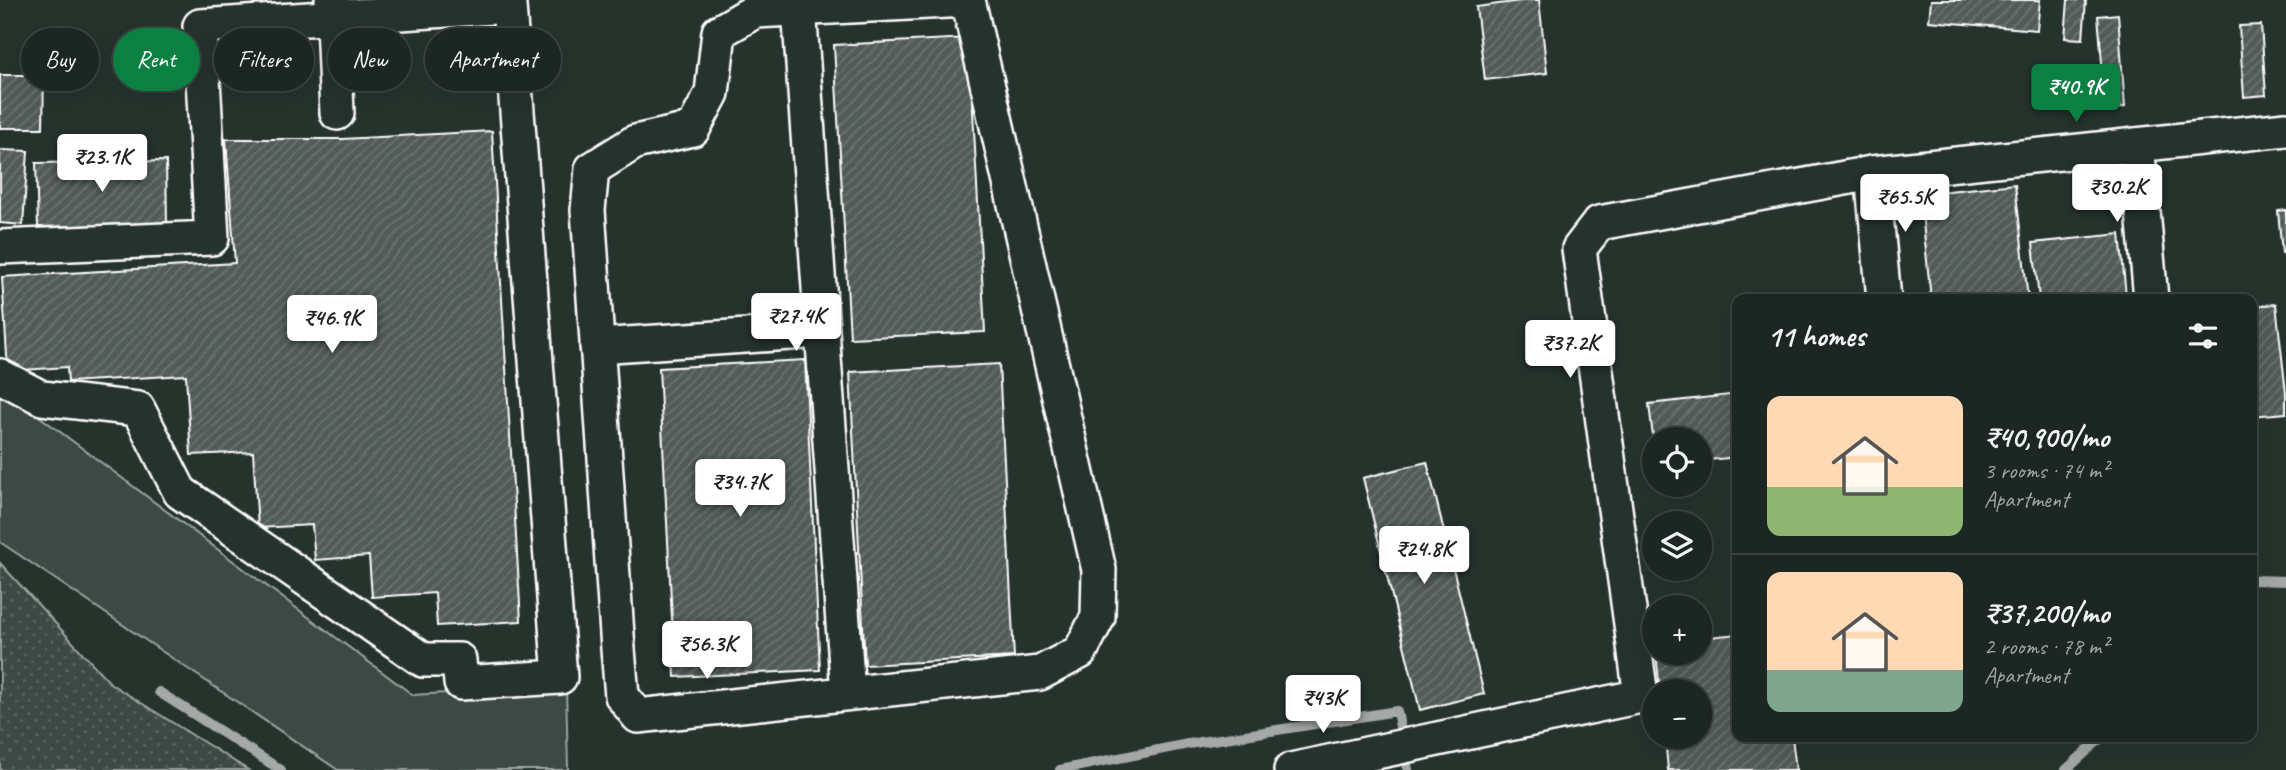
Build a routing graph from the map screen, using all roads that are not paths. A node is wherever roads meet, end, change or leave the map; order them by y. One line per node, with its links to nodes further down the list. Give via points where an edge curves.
1 (968, 0): 2 (street); 14 (street, via 1099,570 1098,617 1080,652 1040,673)
2 (799, 8): 11 (street); 12 (street, via 755,11 719,32 712,93 694,129 635,142 592,169 588,210)
3 (333, 9): 4 (street); 8 (street, via 200,26 212,238); 13 (street, via 509,6 560,677 461,683 459,660 423,660 180,492 138,409 42,398)
4 (337, 113)
5 (2286, 130): 6 (street)
6 (2137, 145): 7 (street); 10 (street)
7 (1872, 173): 9 (street); 15 (street, via 1600,223 1580,249 1641,696)
8 (0, 247)
9 (1884, 294)
10 (2151, 294)
11 (821, 331): 12 (street); 14 (street)
12 (597, 346): 14 (street, via 622,696 638,716)
13 (0, 376)
14 (848, 693)
15 (1291, 770)

